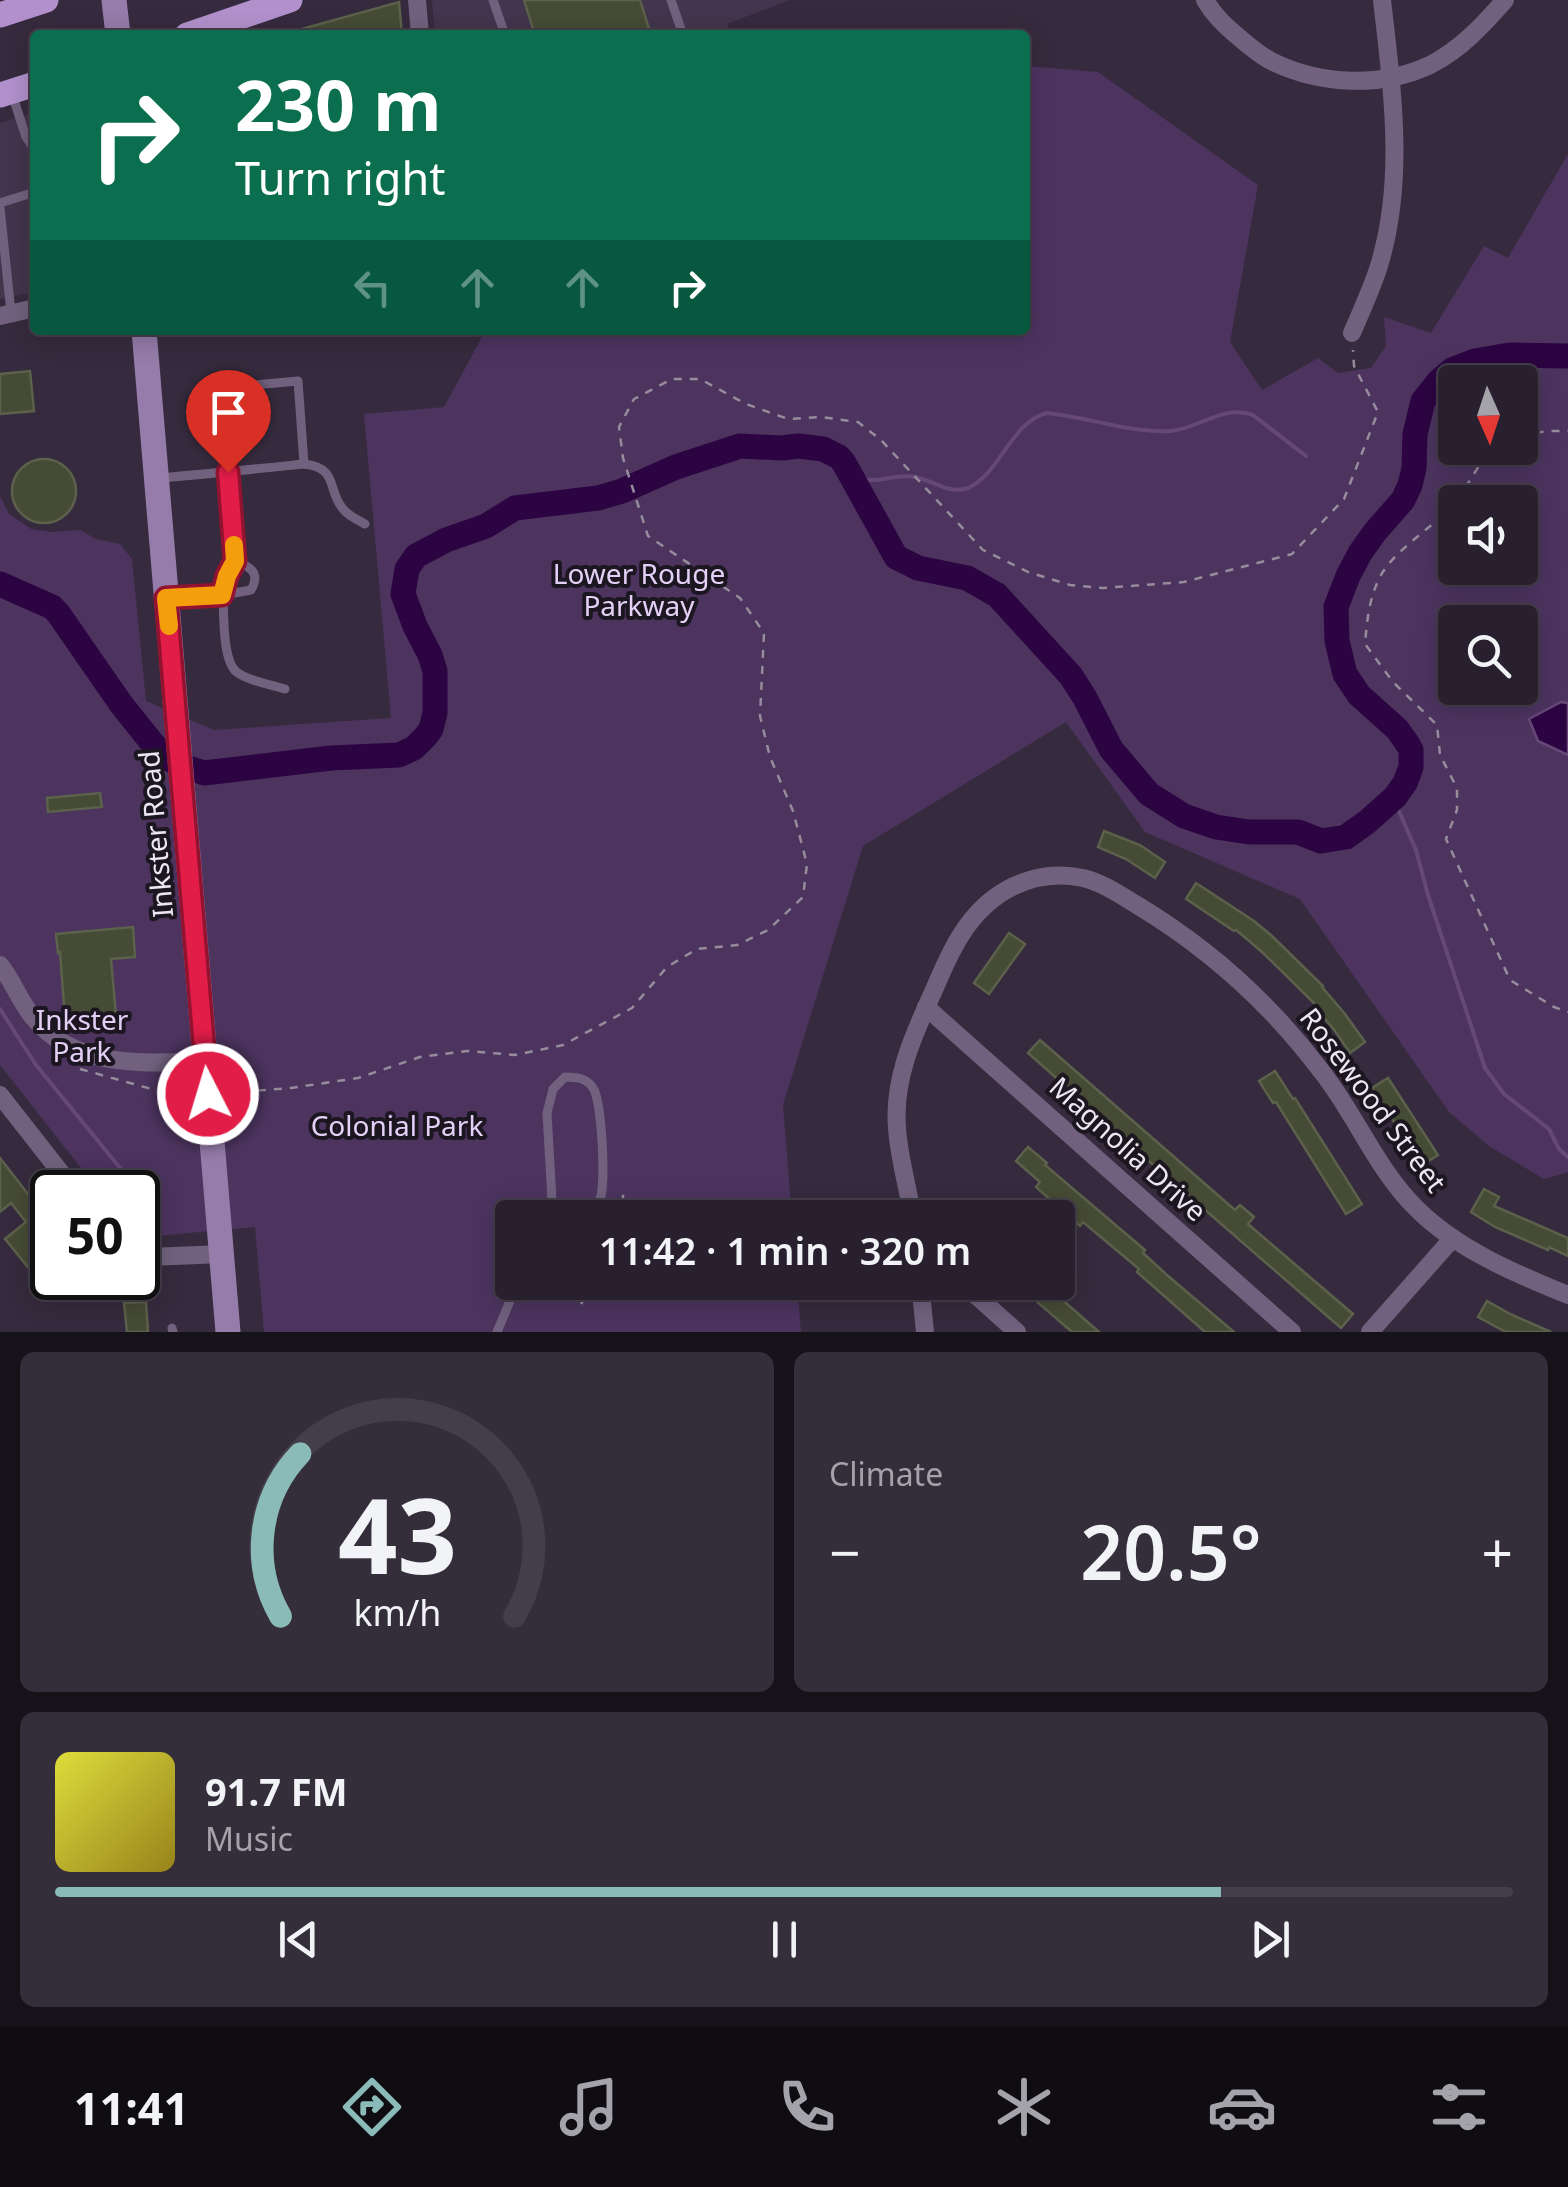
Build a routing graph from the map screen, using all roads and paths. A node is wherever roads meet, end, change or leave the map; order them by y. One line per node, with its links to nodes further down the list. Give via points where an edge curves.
1 (46, 0): 10 (main road)
2 (114, 0): 11 (main road)
3 (290, 0): 12 (main road)
4 (417, 0): 13 (street)
5 (493, 0): 14 (lane)
6 (671, 0): 15 (lane)
7 (1205, 0): 16 (street, via 1220,22 1271,61 1332,79)
8 (1382, 0): 16 (street)
9 (1505, 0): 16 (street, via 1450,54)
10 (0, 15)
11 (117, 30)
12 (202, 30)
13 (420, 30)
14 (503, 30)
15 (681, 30)
16 (1391, 78): 23 (street, via 1396,137 1389,218 1378,269)
17 (15, 90): 18 (lane)
18 (30, 143)
19 (30, 194): 20 (lane)
20 (0, 206): 22 (lane)
21 (30, 309): 22 (street)
22 (5, 314)
23 (1352, 333): 40 (path, via 1354,366 1378,412 1344,499 1292,554 1184,582 1070,585 983,550 858,422 788,419 700,379 672,379 634,399 620,427 623,458 648,536 740,598 764,633 760,716 807,864 803,897 768,930 736,946 697,950 667,967 632,1008 562,1045 515,1055 420,1057 358,1078)
24 (144, 335): 29 (main road, Inkster Road)
25 (1568, 430): 26 (path)
26 (1538, 433)
27 (304, 464): 28 (lane); 28 (lane, via 298,381 220,388); 31 (lane, via 328,475 345,512)
28 (228, 472): 29 (lane); 32 (lane)
29 (156, 479): 34 (main road, Inkster Road)
30 (1438, 518): 38 (path, via 1382,573 1365,644 1438,725 1440,755 1458,788 1446,839 1510,980)
31 (365, 524)
32 (235, 561): 33 (lane); 33 (lane, via 250,566 254,584 244,593)
33 (222, 595): 34 (lane); 35 (lane, via 231,666)
34 (166, 598): 39 (main road, Inkster Road)
35 (285, 689)
36 (0, 964): 39 (street, via 32,1017 64,1045 104,1060)
37 (926, 1007): 47 (street, Rosewood Street, via 904,1062 896,1111); 48 (street, Rosewood Street, via 960,936 999,894 1052,876 1106,886 1189,940 1260,999 1323,1072 1401,1192); 63 (street, Magnolia Drive)
38 (1568, 1012)
39 (206, 1060): 49 (main road, Inkster Road)
40 (228, 1093)
41 (0, 1095): 42 (street)
42 (59, 1170)
43 (623, 1190): 46 (path)
44 (552, 1200): 45 (lane, via 547,1113 553,1089 579,1077 593,1086 600,1107)
45 (600, 1200)
46 (624, 1200)
47 (910, 1200)
48 (1454, 1238): 51 (street, Rosewood Street); 64 (street)
49 (222, 1254): 50 (street); 59 (main road, Inkster Road)
50 (160, 1257)
51 (1568, 1295)
52 (510, 1300): 60 (lane)
53 (583, 1300): 57 (path)
54 (596, 1300): 58 (path)
55 (922, 1300): 61 (street)
56 (981, 1300): 62 (street)
57 (580, 1304)
58 (597, 1305)
59 (228, 1332)
60 (497, 1332)
61 (925, 1332)
62 (1017, 1332)
63 (1292, 1332)
64 (1370, 1332)

